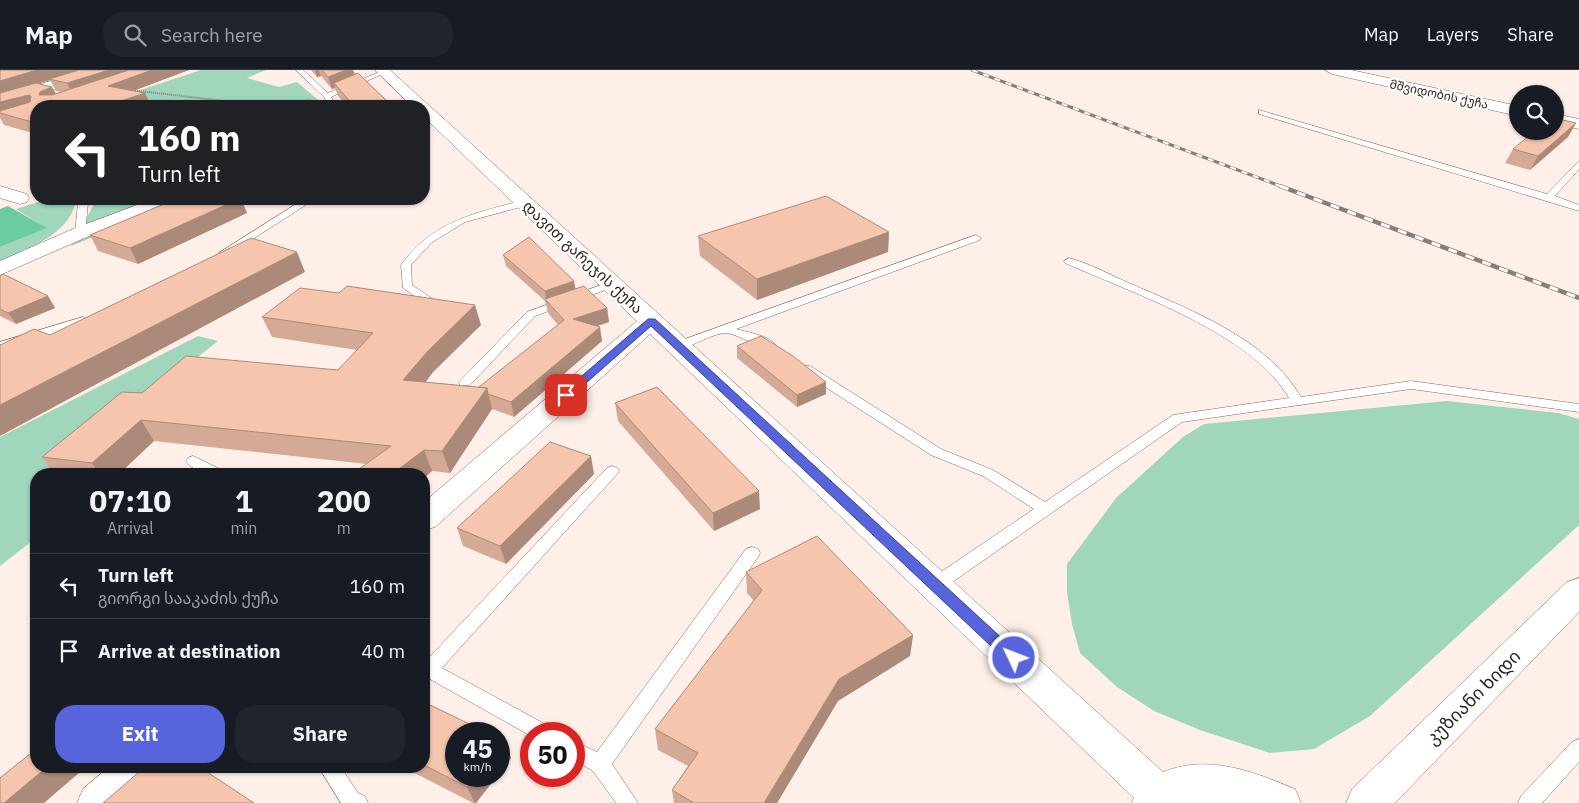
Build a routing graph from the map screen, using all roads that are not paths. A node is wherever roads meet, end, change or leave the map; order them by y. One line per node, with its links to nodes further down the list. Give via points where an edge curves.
1 (103, 70): 5 (main road)
2 (298, 70): 7 (lane)
3 (1332, 70): 11 (main road, მშვიდობის ქუჩა)
4 (383, 71): 7 (lane); 10 (main road, დავით გარეჯის ქუჩა)
5 (36, 90): 6 (lane); 8 (main road)
6 (55, 94)
7 (327, 96): 9 (lane)
8 (0, 100)
9 (329, 100)
10 (413, 100)
11 (1509, 109)
12 (1262, 112): 18 (lane)
13 (430, 116): 20 (main road, დავით გარეჯის ქუჩა)
14 (1564, 121): 15 (main road)
15 (1579, 124)
16 (1579, 164): 18 (lane)
17 (0, 192): 19 (main road)
18 (1549, 197): 24 (lane)
19 (20, 198)
20 (525, 203): 30 (main road, დავით გარეჯის ქუჩა); 31 (lane, via 462,220 427,241 406,265 407,286)
21 (83, 205): 25 (lane)
22 (153, 205): 25 (main road)
23 (300, 205): 27 (lane)
24 (1579, 208)
25 (80, 232): 29 (main road)
26 (976, 238): 34 (lane)
27 (213, 259)
28 (1069, 261): 40 (lane, via 1184,311 1219,330 1261,358 1285,380)
29 (0, 270)
30 (612, 284): 33 (main road, დავით გარეჯის ქუჩა); 39 (lane, via 531,314)
31 (430, 302)
32 (92, 317): 35 (lane)
33 (651, 321): 36 (main road, დავით გარეჯის ქუჩა); 46 (main road)
34 (728, 330): 36 (lane); 37 (lane, via 763,341)
35 (0, 346)
36 (678, 346): 48 (main road, დავით გარეჯის ქუჩა)
37 (783, 354)
38 (798, 363): 45 (lane, via 936,452 988,473)
39 (465, 382)
40 (1297, 401): 41 (lane, via 1411,385); 45 (lane, via 1178,418)
41 (1579, 408)
42 (193, 461): 43 (lane)
43 (207, 468)
44 (612, 471): 50 (lane)
45 (1045, 509): 48 (lane)
46 (430, 514)
47 (752, 553): 55 (lane)
48 (935, 585): 58 (main road, დავით გარეჯის ქუჩა)
49 (1579, 591): 63 (main road, კუზიანი ხიდი)
50 (430, 667)
51 (430, 673): 52 (lane)
52 (522, 722)
53 (1579, 748): 64 (lane)
54 (585, 756): 55 (lane)
55 (600, 764): 61 (lane)
56 (132, 773): 59 (main road)
57 (333, 773): 60 (lane, via 351,800)
58 (1155, 798): 62 (main road, via 1189,784 1221,783 1256,792)
59 (98, 803)
60 (358, 803)
61 (628, 803)
62 (1280, 803)
63 (1367, 803)
64 (1528, 803)

